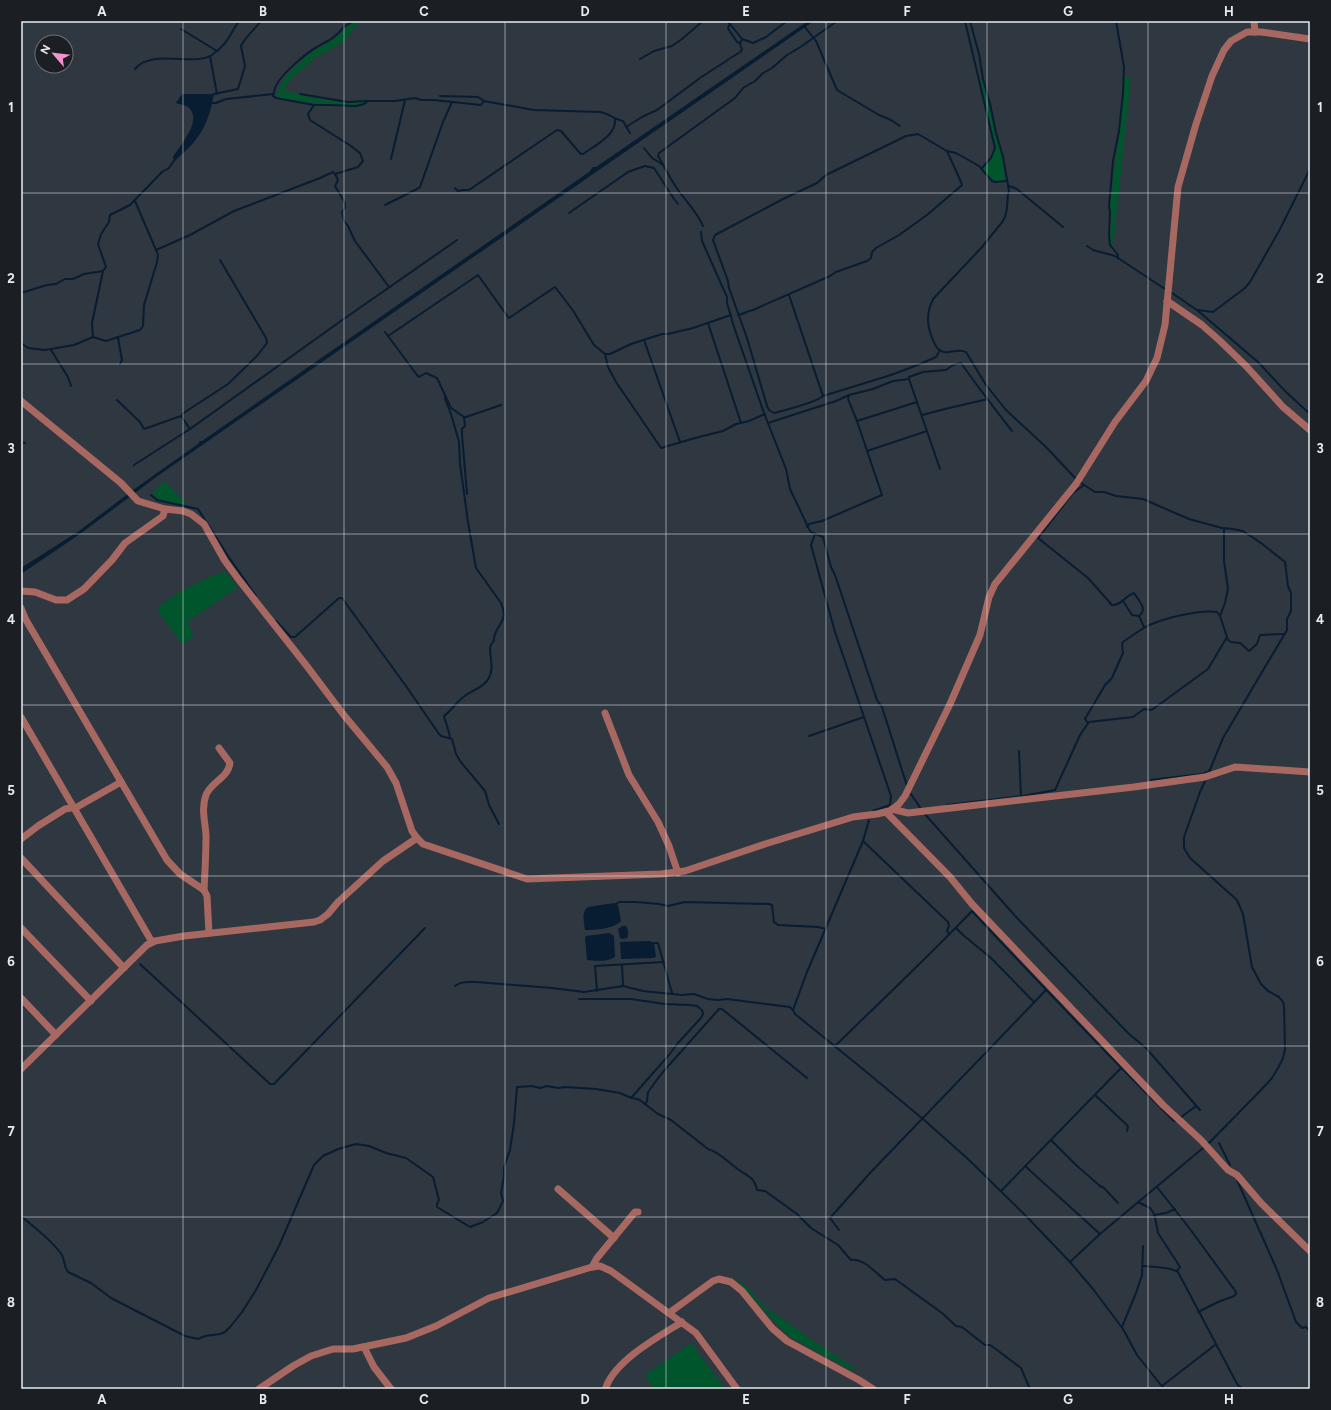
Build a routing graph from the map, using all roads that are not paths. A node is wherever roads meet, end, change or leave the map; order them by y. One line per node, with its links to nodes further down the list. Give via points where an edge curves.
1 (1254, 21): 2 (street)
2 (1255, 32): 3 (street); 4 (street, via 1247,32 1231,41 1212,76 1178,187)
3 (1310, 39)
4 (1167, 301): 6 (street, via 1219,340 1283,407); 16 (street, via 1161,348 1152,372 1115,422 1076,484 995,584 989,597 980,635 953,696 905,796)
5 (21, 401): 7 (street, via 138,500)
6 (1310, 430)
7 (165, 509): 8 (street, via 163,516 125,544 84,589 67,600 56,600 34,592); 17 (street, via 191,514 204,524 239,580 386,767 396,783)
8 (21, 591)
9 (21, 608): 14 (street)
10 (605, 713): 20 (street, via 629,775 658,822)
11 (21, 717): 15 (street)
12 (220, 748): 21 (street, via 230,764 225,774 206,794 203,805 206,834)
13 (1310, 772): 16 (street, via 1235,767 1205,777 1096,791 908,813)
14 (121, 782): 15 (street); 21 (street, via 167,860 180,874)
15 (73, 807): 18 (street, via 65,809); 24 (street)
16 (889, 811): 20 (street, via 853,817 811,829); 33 (street, via 972,904 1163,1105 1201,1140 1228,1170 1237,1175 1261,1203)
17 (417, 838): 20 (street, via 423,844 527,879); 23 (street, via 383,861 320,920)
18 (21, 839)
19 (21, 858): 25 (street)
20 (678, 873)
21 (204, 890): 23 (street)
22 (21, 928): 27 (street)
23 (209, 933): 24 (street)
24 (152, 942): 25 (street)
25 (124, 968): 27 (street)
26 (21, 998): 28 (street)
27 (91, 1001): 28 (street)
28 (56, 1035): 29 (street)
29 (22, 1067)
30 (558, 1189): 32 (street)
31 (638, 1212): 32 (street, via 635,1212)
32 (614, 1238): 34 (street)
33 (1310, 1251)
34 (592, 1267): 35 (street, via 600,1266 611,1271); 37 (street, via 489,1298 436,1326 406,1338)
35 (669, 1313): 36 (street); 42 (street, via 713,1281 731,1282 787,1341)
36 (682, 1322): 38 (street, via 625,1361); 41 (street, via 696,1333)
37 (364, 1347): 39 (street, via 333,1350 311,1356); 40 (street, via 374,1368)
38 (606, 1387)
39 (259, 1389)
40 (391, 1389)
41 (737, 1389)
42 (873, 1389)

